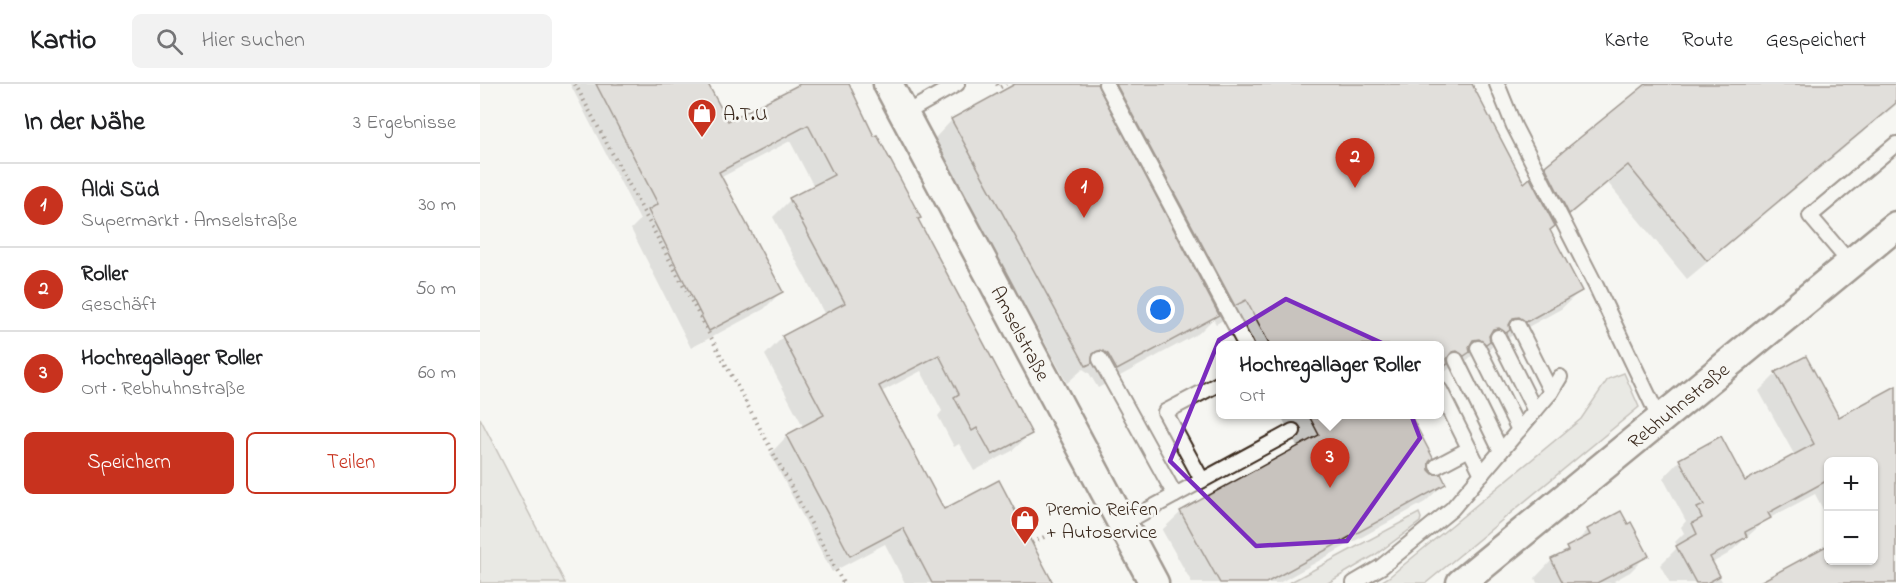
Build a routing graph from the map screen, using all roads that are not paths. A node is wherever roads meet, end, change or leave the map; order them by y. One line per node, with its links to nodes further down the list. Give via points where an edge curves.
1 (888, 84): 5 (street, Amselstraße)
2 (957, 84): 5 (lane)
3 (1106, 84): 11 (lane)
4 (1497, 84): 20 (lane, via 1514,126)
5 (904, 114): 29 (street, Amselstraße)
6 (1896, 144): 8 (lane, via 1810,216)
7 (1896, 226): 8 (street, Rebhuhnstraße)
8 (1850, 263): 20 (street, Rebhuhnstraße)
9 (1518, 326): 17 (lane)
10 (1498, 337): 19 (lane)
11 (1244, 341)
12 (1478, 348): 21 (lane)
13 (1100, 359): 28 (lane)
14 (1456, 360): 24 (lane)
15 (1560, 377): 17 (lane)
16 (1216, 386): 27 (lane, via 1166,412)
17 (1551, 392): 19 (lane)
18 (1444, 398): 23 (lane)
19 (1535, 411): 21 (lane)
20 (1660, 420): 32 (street, Rebhuhnstraße)
21 (1519, 430): 24 (lane)
22 (1293, 431): 27 (lane)
23 (1470, 449): 25 (lane); 26 (lane)
24 (1501, 451): 26 (lane)
25 (1437, 466)
26 (1482, 474): 31 (lane, via 1452,509 1382,567)
27 (1202, 480): 28 (lane)
28 (1175, 495): 29 (lane)
29 (1122, 524): 30 (street, Amselstraße)
30 (1154, 583)
31 (1354, 583)
32 (1461, 583)

